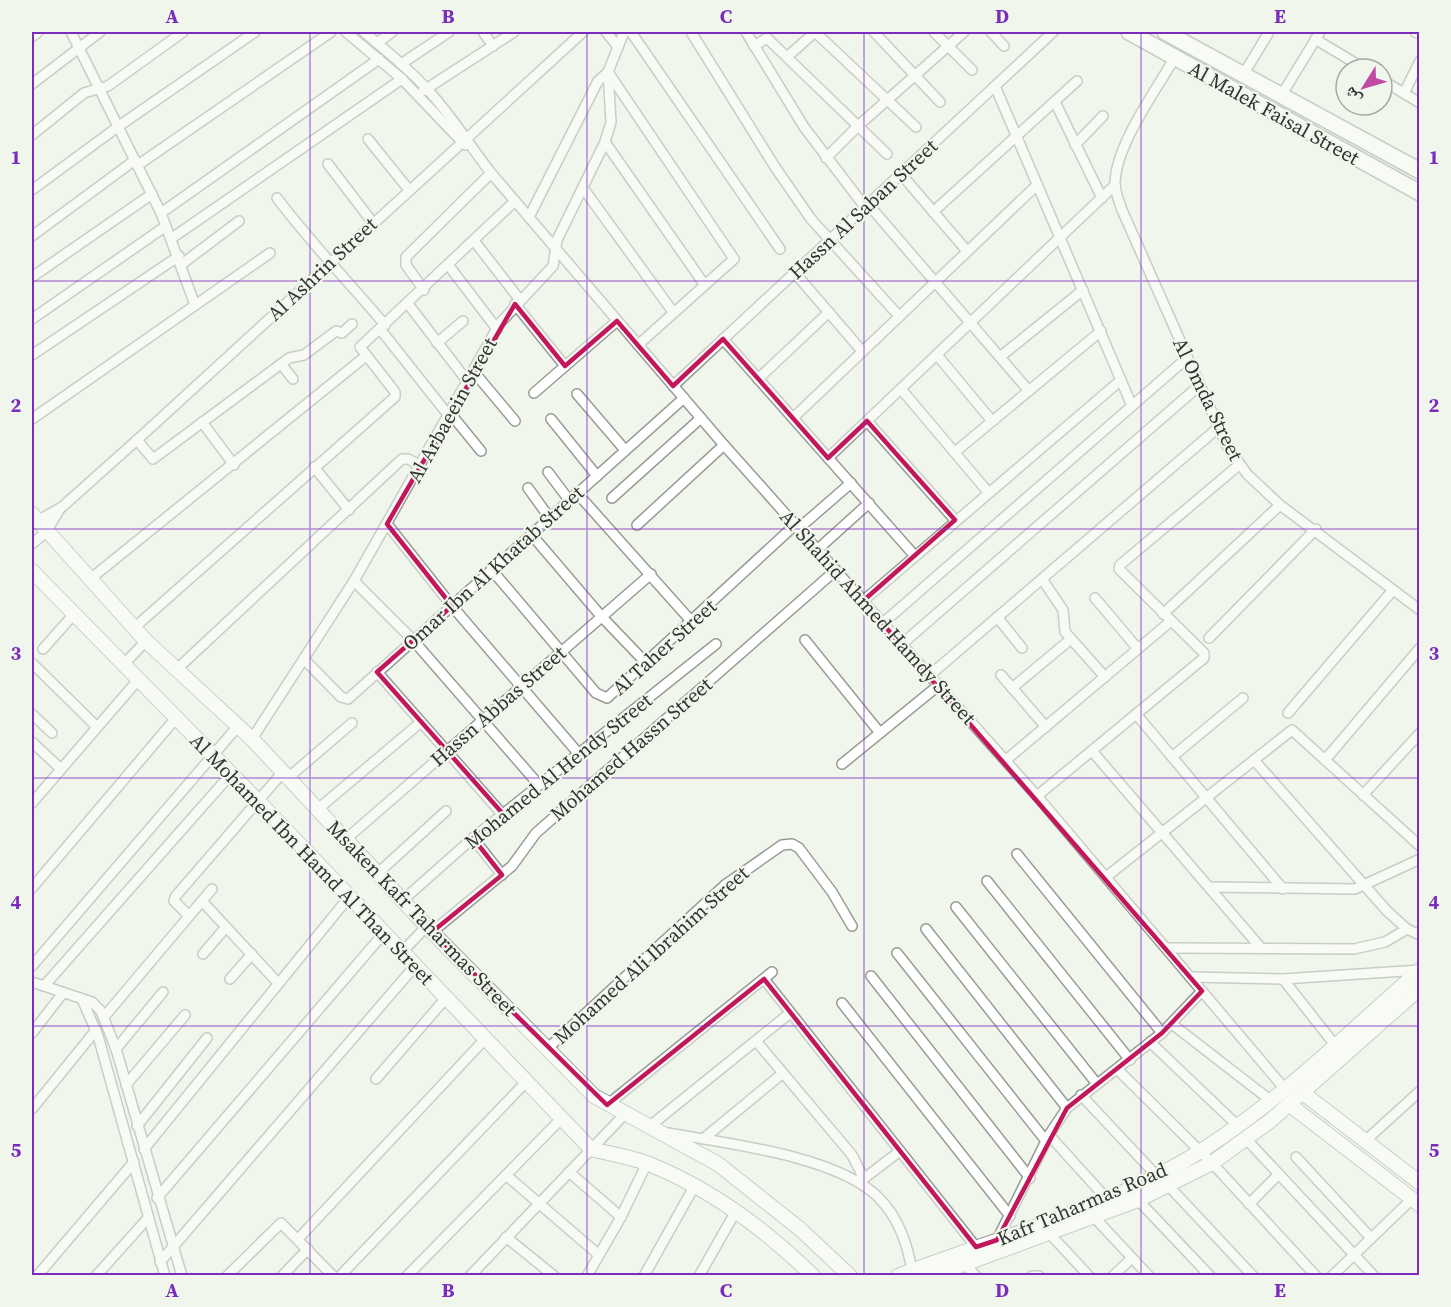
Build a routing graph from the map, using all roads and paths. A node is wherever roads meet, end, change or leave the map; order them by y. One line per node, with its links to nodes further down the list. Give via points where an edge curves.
1 (38, 32): 31 (street)
2 (71, 32): 33 (street)
3 (100, 32): 33 (street)
4 (183, 32): 55 (street)
5 (255, 32): 64 (street)
6 (331, 32): 75 (street)
7 (346, 32): 42 (street, Al Shahid Ahmed Hamdy Street)
8 (364, 32): 32 (street, Al Shahid Ahmed Hamdy Street)
9 (392, 32): 32 (street)
10 (449, 32): 44 (street)
11 (483, 32): 34 (street)
12 (514, 32): 34 (street)
13 (580, 32): 70 (street, Al Ashrin Street)
14 (606, 32): 38 (street)
15 (624, 32): 38 (street, Al Arbaeein Street)
16 (631, 32): 103 (street)
17 (691, 32): 100 (street, via 791,191)
18 (746, 32): 35 (street)
19 (815, 32): 39 (street); 59 (street)
20 (874, 32): 47 (street)
21 (934, 32): 36 (street)
22 (964, 32): 36 (street)
23 (991, 32): 37 (street)
24 (1053, 32): 52 (street, Hassn Al Saban Street)
25 (1129, 32): 40 (main road, Al Malek Faisal Street)
26 (1165, 32): 48 (main road, Al Malek Faisal Street)
27 (1269, 32): 48 (street)
28 (1415, 32): 29 (street)
29 (1419, 34)
30 (1317, 35): 41 (street); 58 (street)
31 (32, 37)
32 (377, 43): 44 (street, Al Shahid Ahmed Hamdy Street)
33 (78, 46): 51 (street); 55 (street)
34 (492, 46): 54 (street)
35 (754, 46): 39 (street, via 766,38); 74 (street)
36 (948, 46): 45 (street); 47 (street)
37 (1004, 46)
38 (618, 47): 46 (street, Al Arbaeein Street)
39 (787, 57): 65 (street)
40 (1175, 57): 81 (street, via 1127,142); 85 (main road, Al Malek Faisal Street)
41 (1348, 57)
42 (379, 59): 49 (street, Al Shahid Ahmed Hamdy Street); 92 (street)
43 (1419, 61): 56 (street)
44 (401, 64): 54 (street, Al Shahid Ahmed Hamdy Street)
45 (972, 70)
46 (608, 72): 71 (street, Al Arbaeein Street, via 612,108); 93 (street, Al Arbaeein Street, via 598,81); 112 (street, via 734,260)
47 (916, 74): 59 (street); 60 (street)
48 (1243, 75): 58 (main road, Al Malek Faisal Street)
49 (402, 79): 57 (street, Al Shahid Ahmed Hamdy Street); 98 (street)
50 (1077, 81): 61 (street)
51 (32, 84)
52 (995, 87): 68 (street); 79 (street, Hassn Al Saban Street)
53 (1394, 87): 56 (street)
54 (427, 88): 57 (street); 70 (street, Al Shahid Ahmed Hamdy Street)
55 (100, 90): 64 (street); 67 (street, via 84,93)
56 (1404, 93): 62 (street)
57 (418, 94): 70 (street, Al Shahid Ahmed Hamdy Street)
58 (1281, 96): 77 (main road, Al Malek Faisal Street)
59 (888, 98): 65 (street); 66 (street)
60 (940, 102)
61 (1055, 102): 68 (street); 72 (street)
62 (1419, 103)
63 (1103, 116): 72 (street)
64 (119, 126): 75 (street); 83 (street)
65 (858, 126): 73 (street); 74 (street)
66 (916, 127)
67 (32, 135)
68 (1016, 137): 80 (street); 91 (street)
69 (368, 140): 84 (street)
70 (464, 140): 78 (street, Al Shahid Ahmed Hamdy Street); 84 (street, Al Ashrin Street)
71 (605, 142): 82 (street, Al Arbaeein Street); 112 (street)
72 (1075, 145): 88 (street)
73 (887, 154)
74 (826, 158): 90 (street)
75 (137, 163): 86 (street); 97 (street)
76 (328, 164): 95 (street)
77 (1419, 171)
78 (491, 173): 89 (street, Al Shahid Ahmed Hamdy Street); 113 (street, via 406,257 406,265)
79 (901, 174): 90 (street, Hassn Al Saban Street); 91 (street)
80 (1037, 185): 99 (street); 104 (street)
81 (1115, 185): 88 (street); 137 (street, Al Omda Street, via 1122,210)
82 (583, 188): 102 (street, Al Arbaeein Street); 118 (street)
83 (32, 190)
84 (409, 190): 95 (street, Al Ashrin Street)
85 (1419, 193)
86 (152, 194): 92 (street); 110 (street)
87 (276, 198): 107 (street)
88 (1102, 198): 99 (street)
89 (515, 201): 93 (street, Al Shahid Ahmed Hamdy Street); 101 (street)
90 (867, 206): 100 (street, Hassn Al Saban Street); 111 (street)
91 (933, 212): 104 (street)
92 (161, 213): 96 (street)
93 (529, 217): 102 (street, Al Shahid Ahmed Hamdy Street)
94 (239, 221): 106 (street)
95 (373, 223): 107 (street, Al Ashrin Street)
96 (166, 226): 98 (street); 121 (street)
97 (32, 236)
98 (172, 238): 106 (street)
99 (1060, 239): 114 (street); 125 (street)
100 (830, 240): 109 (street, Hassn Al Saban Street); 120 (street)
101 (475, 242): 108 (street); 115 (street)
102 (555, 248): 115 (street, Al Arbaeein Street, via 553,266); 123 (street, Al Shahid Ahmed Hamdy Street)
103 (780, 249)
104 (967, 251): 111 (street)
105 (270, 253): 116 (street)
106 (180, 260): 116 (street); 133 (street)
107 (331, 261): 126 (street); 163 (street, Al Ashrin Street)
108 (449, 266): 113 (street); 127 (street)
109 (795, 273): 119 (street); 129 (street, Hassn Al Saban Street)
110 (32, 278)
111 (935, 282): 120 (street); 125 (street)
112 (704, 284): 118 (street)
113 (424, 290): 117 (street)
114 (1083, 290): 128 (street); 136 (street)
115 (517, 302): 127 (street, Al Arbaeein Street); 139 (street)
116 (195, 304): 157 (street)
117 (408, 304): 126 (street); 130 (street)
118 (673, 312): 131 (street)
119 (829, 312): 132 (street); 142 (street)
120 (899, 316): 132 (street)
121 (32, 319)
122 (463, 321): 130 (street)
123 (617, 321): 131 (street, Al Shahid Ahmed Hamdy Street); 139 (street)
124 (352, 324): 138 (street, via 304,355)
125 (971, 324): 134 (street); 136 (street)
126 (382, 327): 135 (street, via 360,347); 153 (street)
127 (497, 329): 140 (street, Al Arbaeein Street)
128 (1101, 331): 143 (street); 148 (street)
129 (723, 339): 142 (street); 145 (street, Hassn Al Saban Street)
130 (437, 343): 144 (street)
131 (638, 345): 145 (street, Al Shahid Ahmed Hamdy Street)
132 (862, 351): 156 (street)
133 (32, 355)
134 (938, 355): 147 (street); 160 (street)
135 (366, 356): 169 (street); 172 (street, via 395,397)
136 (1000, 357): 148 (street)
137 (1187, 358): 146 (street, Al Omda Street); 152 (street)
138 (281, 364): 141 (street); 161 (street)
139 (565, 366): 149 (street)
140 (474, 372): 144 (street, Al Arbaeein Street); 158 (street)
141 (293, 379)
142 (758, 379): 156 (street)
143 (1121, 380): 152 (street); 177 (street)
144 (468, 382): 153 (street, Al Arbaeein Street)
145 (673, 386): 151 (street, Al Shahid Ahmed Hamdy Street)
146 (1200, 386): 162 (street, Al Omda Street); 223 (street)
147 (901, 389): 159 (street); 167 (street)
148 (1029, 391): 160 (street)
149 (534, 393)
150 (577, 394): 165 (street)
151 (684, 398): 155 (street, Al Shahid Ahmed Hamdy Street); 165 (street, Omar Ibn Al Khatab Street)
152 (1132, 406): 215 (street)
153 (450, 415): 166 (street); 171 (street, Al Arbaeein Street)
154 (551, 418): 174 (street)
155 (701, 418): 164 (street, Al Shahid Ahmed Hamdy Street); 179 (street)
156 (793, 418): 168 (street)
157 (32, 420)
158 (515, 421)
159 (867, 421): 168 (street); 187 (street)
160 (992, 421): 167 (street)
161 (202, 422): 163 (street, via 153,459); 169 (street)
162 (1219, 427): 170 (street, Al Omda Street); 201 (street)
163 (137, 440): 183 (street, Al Ashrin Street)
164 (724, 445): 189 (street); 190 (street, Al Shahid Ahmed Hamdy Street)
165 (625, 450): 174 (street, Omar Ibn Al Khatab Street)
166 (481, 451)
167 (955, 452): 177 (street)
168 (828, 458): 175 (street)
169 (234, 465): 202 (street)
170 (1239, 465): 182 (street, Al Omda Street); 210 (street, via 1120,565 1121,572)
171 (422, 466): 184 (street, via 402,459); 188 (street, Al Arbaeein Street)
172 (314, 467): 184 (street); 216 (street)
173 (548, 472): 180 (street)
174 (597, 476): 178 (street, Omar Ibn Al Khatab Street)
175 (851, 483): 181 (street); 190 (street, Al Taher Street)
176 (528, 488): 185 (street)
177 (988, 492): 187 (street)
178 (577, 493): 180 (street, Omar Ibn Al Khatab Street); 200 (street)
179 (612, 498)
180 (569, 500): 185 (street, Omar Ibn Al Khatab Street)
181 (869, 503): 195 (street); 196 (street)
182 (1280, 504): 191 (street, Al Omda Street); 210 (street)
183 (62, 507): 186 (street, Al Ashrin Street); 192 (street, Al Ashrin Street)
184 (349, 510): 233 (street)
185 (549, 517): 193 (street, Omar Ibn Al Khatab Street)
186 (33, 519): 192 (street, Msaken Kafr Taharmas Street)
187 (955, 520): 196 (street)
188 (387, 524): 203 (street, Al Arbaeein Street); 207 (street)
189 (637, 525)
190 (797, 527): 195 (street, Al Shahid Ahmed Hamdy Street); 214 (street, Al Taher Street)
191 (1316, 530): 204 (street, Al Omda Street); 217 (street)
192 (46, 532): 194 (street, Al Ashrin Street); 202 (street, Msaken Kafr Taharmas Street)
193 (531, 534): 197 (street, Omar Ibn Al Khatab Street); 211 (street)
194 (32, 544)
195 (817, 549): 198 (street, Al Shahid Ahmed Hamdy Street)
196 (914, 555): 206 (street)
197 (491, 569): 207 (street, Omar Ibn Al Khatab Street); 228 (street, Al Taher Street)
198 (836, 570): 206 (street, Al Shahid Ahmed Hamdy Street); 286 (street, Mohamed Hassn Street, via 536,833)
199 (32, 571): 209 (street, Al Mohamed Ibn Hamd Al Than Street)
200 (651, 574): 211 (street, Hassn Abbas Street); 214 (street)
201 (1042, 579): 212 (street); 218 (street, via 1063,610 1063,628)
202 (89, 580): 216 (street, Msaken Kafr Taharmas Street)
203 (354, 581): 220 (street); 229 (street, Al Arbaeein Street)
204 (1393, 590): 208 (street, Al Omda Street); 243 (street)
205 (1095, 598): 227 (street)
206 (863, 601): 215 (street, Al Shahid Ahmed Hamdy Street)
207 (452, 606): 220 (street, Omar Ibn Al Khatab Street); 240 (street)
208 (1419, 610)
209 (74, 614): 226 (street); 232 (street, Al Mohamed Ibn Hamd Al Than Street)
210 (1163, 614): 213 (street)
211 (601, 616): 228 (street, Hassn Abbas Street); 231 (street)
212 (997, 617): 224 (street); 235 (street)
213 (1171, 621): 227 (street); 245 (street, via 1203,653 1203,659)
214 (692, 622): 231 (street, Al Taher Street)
215 (883, 623): 223 (street, Al Shahid Ahmed Hamdy Street)
216 (134, 628): 219 (street, Msaken Kafr Taharmas Street)
217 (1209, 638)
218 (1071, 639): 237 (street); 241 (street)
219 (146, 640): 232 (street); 233 (street, Msaken Kafr Taharmas Street)
220 (413, 640): 234 (street, Omar Ibn Al Khatab Street); 247 (street)
221 (805, 640): 254 (street)
222 (716, 644): 260 (street, Mohamed Al Hendy Street)
223 (902, 644): 235 (street, Al Shahid Ahmed Hamdy Street)
224 (1022, 648)
225 (1419, 648): 265 (street)
226 (43, 649)
227 (1138, 649): 237 (street)
228 (561, 651): 231 (street, Al Taher Street, via 601,698 612,696); 240 (street, Hassn Abbas Street)
229 (304, 659): 234 (street, Omar Ibn Al Khatab Street, via 345,699); 256 (street, Al Arbaeein Street)
230 (32, 663): 251 (street)
231 (646, 664)
232 (123, 665): 238 (street, Al Mohamed Ibn Hamd Al Than Street)
233 (177, 669): 250 (street, Msaken Kafr Taharmas Street)
234 (377, 672): 248 (street)
235 (930, 675): 239 (street, Al Shahid Ahmed Hamdy Street)
236 (1001, 675): 241 (street)
237 (1105, 677): 252 (street)
238 (138, 680): 246 (street, Al Mohamed Ibn Hamd Al Than Street); 251 (street)
239 (939, 685): 254 (street); 263 (street, Al Shahid Ahmed Hamdy Street)
240 (522, 686): 247 (street, Hassn Abbas Street); 260 (street)
241 (1012, 688): 252 (street)
242 (1243, 698): 262 (street)
243 (1288, 713)
244 (32, 714): 253 (street)
245 (1136, 714): 258 (street); 262 (street)
246 (176, 718): 261 (street, Al Mohamed Ibn Hamd Al Than Street); 291 (street)
247 (482, 720): 259 (street, Hassn Abbas Street); 270 (street)
248 (421, 722): 259 (street); 276 (street)
249 (352, 723): 269 (street)
250 (238, 726): 256 (street, Msaken Kafr Taharmas Street); 261 (street)
251 (96, 727): 267 (street)
252 (1046, 727): 263 (street)
253 (52, 733)
254 (880, 733): 266 (street)
255 (1419, 733): 271 (street)
256 (252, 739): 269 (street, Msaken Kafr Taharmas Street)
257 (32, 742): 267 (street)
258 (1092, 751): 272 (street); 279 (street)
259 (447, 752): 278 (street); 281 (street, Hassn Abbas Street)
260 (579, 754): 270 (street, Mohamed Al Hendy Street)
261 (213, 756): 268 (street, Al Mohamed Ibn Hamd Al Than Street); 312 (street)
262 (1172, 757): 273 (street)
263 (1006, 760): 272 (street, Al Shahid Ahmed Hamdy Street)
264 (1254, 760): 265 (street, via 1292,730); 273 (street); 289 (street)
265 (1324, 760): 271 (street)
266 (842, 764)
267 (61, 769): 275 (street)
268 (231, 774): 274 (street, Al Mohamed Ibn Hamd Al Than Street); 323 (street)
269 (286, 775): 274 (street); 276 (street, Msaken Kafr Taharmas Street)
270 (539, 785): 278 (street, Mohamed Al Hendy Street)
271 (1363, 795): 282 (street)
272 (1037, 796): 287 (street, Al Shahid Ahmed Hamdy Street)
273 (1207, 798): 279 (street); 293 (street)
274 (258, 801): 294 (street, Al Mohamed Ibn Hamd Al Than Street); 298 (street, via 175,897 174,901)
275 (32, 803)
276 (318, 809): 281 (street, Msaken Kafr Taharmas Street)
277 (446, 811): 285 (street)
278 (503, 815): 280 (street, Mohamed Al Hendy Street)
279 (1162, 833): 287 (street); 290 (street)
280 (473, 838): 286 (street); 295 (street, Mohamed Al Hendy Street)
281 (346, 839): 285 (street, Msaken Kafr Taharmas Street)
282 (1419, 846)
283 (1017, 854): 337 (street)
284 (1419, 860): 289 (street)
285 (378, 873): 295 (street, Msaken Kafr Taharmas Street)
286 (502, 875): 301 (street, Mohamed Hassn Street)
287 (1106, 877): 306 (street, Al Shahid Ahmed Hamdy Street)
288 (987, 881): 345 (street)
289 (1365, 886): 293 (street, via 1355,890); 303 (street)
290 (1209, 887): 293 (street); 307 (street)
291 (32, 888)
292 (212, 889): 296 (street)
293 (1283, 889)
294 (349, 897): 304 (street, Al Mohamed Ibn Hamd Al Than Street); 322 (street)
295 (403, 900): 301 (street, Msaken Kafr Taharmas Street)
296 (202, 901): 298 (street); 300 (street)
297 (956, 907): 350 (street)
298 (189, 916): 333 (street)
299 (852, 926): 344 (street, Mohamed Ali Ibrahim Street, via 799,848 782,844 725,885)
300 (226, 927): 310 (street); 311 (street)
301 (430, 929): 308 (street, Mohamed Hassn Street); 344 (street, Msaken Kafr Taharmas Street)
302 (926, 929): 359 (street)
303 (1407, 929): 305 (street); 307 (street, via 1385,942 1354,949)
304 (384, 933): 308 (street, Al Mohamed Ibn Hamd Al Than Street); 387 (street)
305 (1419, 935)
306 (1166, 948): 307 (street); 317 (street, Al Shahid Ahmed Hamdy Street)
307 (1261, 948)
308 (402, 952): 313 (street, Al Mohamed Ibn Hamd Al Than Street)
309 (897, 953): 366 (street)
310 (203, 954)
311 (252, 954): 318 (street); 322 (street)
312 (32, 966)
313 (415, 966): 328 (street, Al Mohamed Ibn Hamd Al Than Street); 403 (street)
314 (1419, 970): 320 (street); 342 (street, Kafr Taharmas Road)
315 (772, 972): 319 (street)
316 (871, 976): 382 (street)
317 (1190, 977): 320 (street); 325 (street, Al Shahid Ahmed Hamdy Street)
318 (230, 979)
319 (764, 979): 331 (street); 357 (street)
320 (1283, 979): 342 (street)
321 (32, 982): 323 (street)
322 (278, 983): 370 (street)
323 (44, 986): 327 (street)
324 (1419, 988): 354 (street, Kafr Taharmas Road)
325 (1202, 991): 334 (street); 352 (street, Al Shahid Ahmed Hamdy Street)
326 (163, 992): 343 (street)
327 (63, 993): 329 (street); 336 (street)
328 (446, 998): 339 (street, Al Mohamed Ibn Hamd Al Than Street); 348 (street)
329 (82, 999): 333 (street, via 96,1005); 335 (street)
330 (842, 1003): 395 (street)
331 (790, 1012): 340 (street); 372 (street)
332 (185, 1015): 351 (street)
333 (104, 1017): 343 (street)
334 (1172, 1024): 337 (street); 356 (street)
335 (96, 1030): 360 (street); 375 (street)
336 (32, 1033)
337 (1162, 1033): 341 (street)
338 (207, 1038): 364 (street)
339 (485, 1039): 349 (street, Al Mohamed Ibn Hamd Al Than Street); 401 (street)
340 (756, 1041): 347 (street); 365 (street)
341 (1150, 1042): 345 (street); 363 (street)
342 (1335, 1045): 352 (street, Kafr Taharmas Road)
343 (116, 1049): 351 (street)
344 (548, 1049): 357 (street, Msaken Kafr Taharmas Street)
345 (1130, 1060): 346 (street)
346 (1117, 1069): 350 (street); 373 (street)
347 (783, 1073): 367 (street); 383 (street, via 852,1155)
348 (376, 1079)
349 (526, 1082): 362 (street, Al Mohamed Ibn Hamd Al Than Street); 420 (street)
350 (1097, 1084): 355 (street)
351 (126, 1085): 364 (street)
352 (1284, 1088): 356 (street, Kafr Taharmas Road)
353 (1419, 1091): 369 (street)
354 (1303, 1093): 358 (street, Kafr Taharmas Road); 369 (street)
355 (1081, 1095): 359 (street); 381 (street)
356 (1270, 1100): 363 (street, Kafr Taharmas Road)
357 (608, 1105): 361 (street, Msaken Kafr Taharmas Street)
358 (1290, 1105): 368 (street, Kafr Taharmas Road); 390 (street)
359 (1067, 1108): 366 (street)
360 (32, 1109)
361 (624, 1115): 365 (street, Msaken Kafr Taharmas Street); 371 (street)
362 (561, 1119): 371 (street, Al Mohamed Ibn Hamd Al Than Street); 380 (street)
363 (1237, 1125): 373 (street, Kafr Taharmas Road)
364 (137, 1126): 370 (street)
365 (656, 1129): 367 (street); 427 (street, Msaken Kafr Taharmas Street, via 724,1168)
366 (1048, 1138): 382 (street); 388 (street)
367 (703, 1139): 383 (street, via 793,1158)
368 (1247, 1140): 377 (street, Kafr Taharmas Road); 379 (street)
369 (1365, 1141): 384 (street)
370 (144, 1149): 387 (street)
371 (591, 1149): 376 (street); 378 (street)
372 (900, 1151): 383 (street); 404 (street)
373 (1200, 1151): 377 (street); 381 (street, Kafr Taharmas Road)
374 (1296, 1157): 400 (street)
375 (134, 1162): 397 (street); 413 (street)
376 (647, 1163): 385 (street); 394 (street)
377 (1212, 1163): 386 (street, Kafr Taharmas Road); 392 (street)
378 (569, 1172): 391 (street); 394 (street)
379 (1279, 1174): 392 (street); 406 (street)
380 (506, 1175): 391 (street); 421 (street)
381 (1157, 1175): 386 (street); 388 (street, Kafr Taharmas Road)
382 (1030, 1178): 395 (street)
383 (862, 1182): 411 (street, via 896,1222)
384 (1419, 1183)
385 (695, 1185): 393 (street); 424 (street)
386 (1169, 1186): 389 (street, Kafr Taharmas Road); 436 (street)
387 (158, 1198): 403 (street)
388 (1106, 1198): 402 (street, Kafr Taharmas Road)
389 (1137, 1200): 396 (street, Kafr Taharmas Road); 435 (street)
390 (1416, 1202): 400 (street)
391 (539, 1204): 399 (street); 407 (street)
392 (1249, 1204): 437 (street)
393 (736, 1211): 425 (street); 426 (street)
394 (621, 1216): 407 (street)
395 (1010, 1216): 402 (street)
396 (1093, 1216): 398 (street, Kafr Taharmas Road); 408 (street)
397 (148, 1218): 410 (street); 414 (street)
398 (1050, 1233): 409 (street, Kafr Taharmas Road); 432 (street)
399 (507, 1238): 412 (street); 422 (street)
400 (1371, 1238): 406 (street)
401 (297, 1239): 405 (street); 417 (street, via 281,1223)
402 (997, 1240): 404 (street, Kafr Taharmas Road)
403 (173, 1247): 410 (street); 416 (street)
404 (976, 1247): 409 (street, Kafr Taharmas Road)
405 (308, 1250): 418 (street); 419 (street)
406 (1354, 1254): 438 (street); 439 (street)
407 (599, 1255): 423 (street)
408 (1132, 1258): 433 (street); 434 (street)
409 (960, 1259): 411 (street, Kafr Taharmas Road); 429 (street)
410 (160, 1262): 415 (street)
411 (923, 1273): 428 (street, Kafr Taharmas Road)
412 (475, 1274)
413 (37, 1275)
414 (96, 1275)
415 (165, 1275)
416 (182, 1275)
417 (227, 1275)
418 (282, 1275)
419 (333, 1275)
420 (340, 1275)
421 (409, 1275)
422 (554, 1275)
423 (587, 1275)
424 (644, 1275)
425 (699, 1275)
426 (813, 1275)
427 (850, 1275)
428 (898, 1275)
429 (976, 1275)
430 (1032, 1275): 431 (street)
431 (1039, 1275)
432 (1089, 1275)
433 (1113, 1275)
434 (1149, 1275)
435 (1210, 1275)
436 (1253, 1275)
437 (1316, 1275)
438 (1332, 1275)
439 (1374, 1275)

